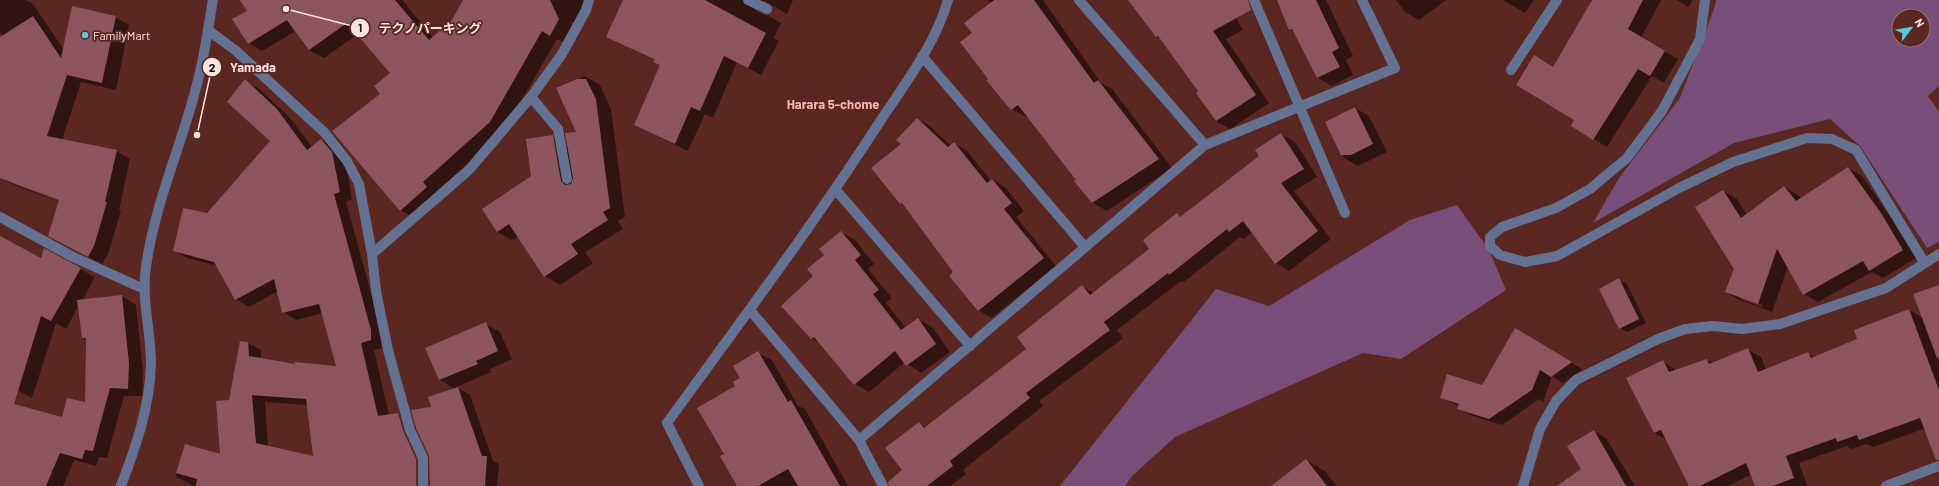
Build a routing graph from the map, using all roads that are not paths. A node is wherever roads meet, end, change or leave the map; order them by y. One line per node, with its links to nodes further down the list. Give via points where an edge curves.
1 (212, 0): 11 (street)
2 (589, 0): 14 (street, via 562,54)
3 (748, 0): 10 (street)
4 (948, 0): 12 (street, via 942,21)
5 (1079, 0): 16 (street)
6 (1254, 0): 15 (street)
7 (1362, 0): 15 (street, via 1395,68)
8 (1557, 0): 13 (street)
9 (1705, 0): 24 (street, via 1700,39 1662,111 1627,158 1590,189 1563,205 1502,227 1490,237 1490,246 1500,255 1525,262 1557,256 1678,188 1733,162 1807,138 1832,139 1856,150)
10 (766, 9)
11 (208, 30): 22 (street, via 235,50 325,134 347,161 359,184); 25 (street, via 198,81 160,201 146,266)
12 (922, 56): 18 (street); 21 (street)
13 (1511, 70)
14 (530, 97): 17 (street, via 558,129); 22 (street, via 469,170)
15 (1298, 106): 16 (street); 19 (street)
16 (1204, 145): 21 (street)
17 (567, 179)
18 (836, 190): 26 (street); 27 (street)
19 (1344, 213)
20 (0, 217): 25 (street, via 73,257)
21 (1085, 247): 27 (street)
22 (372, 254): 31 (street, via 376,291 388,350 410,430 424,458)
23 (1939, 254): 24 (street)
24 (1924, 262): 34 (street, via 1886,288 1780,324 1742,329 1714,326 1685,329 1658,339 1576,380 1556,401 1540,429)
25 (144, 289): 30 (street, via 151,363 147,404 140,433)
26 (750, 310): 28 (street); 32 (street, via 667,423)
27 (970, 346): 28 (street)
28 (859, 440): 33 (street)
29 (1939, 466): 35 (street)
30 (121, 486)
31 (423, 486)
32 (699, 486)
33 (883, 486)
34 (1523, 486)
35 (1886, 486)

